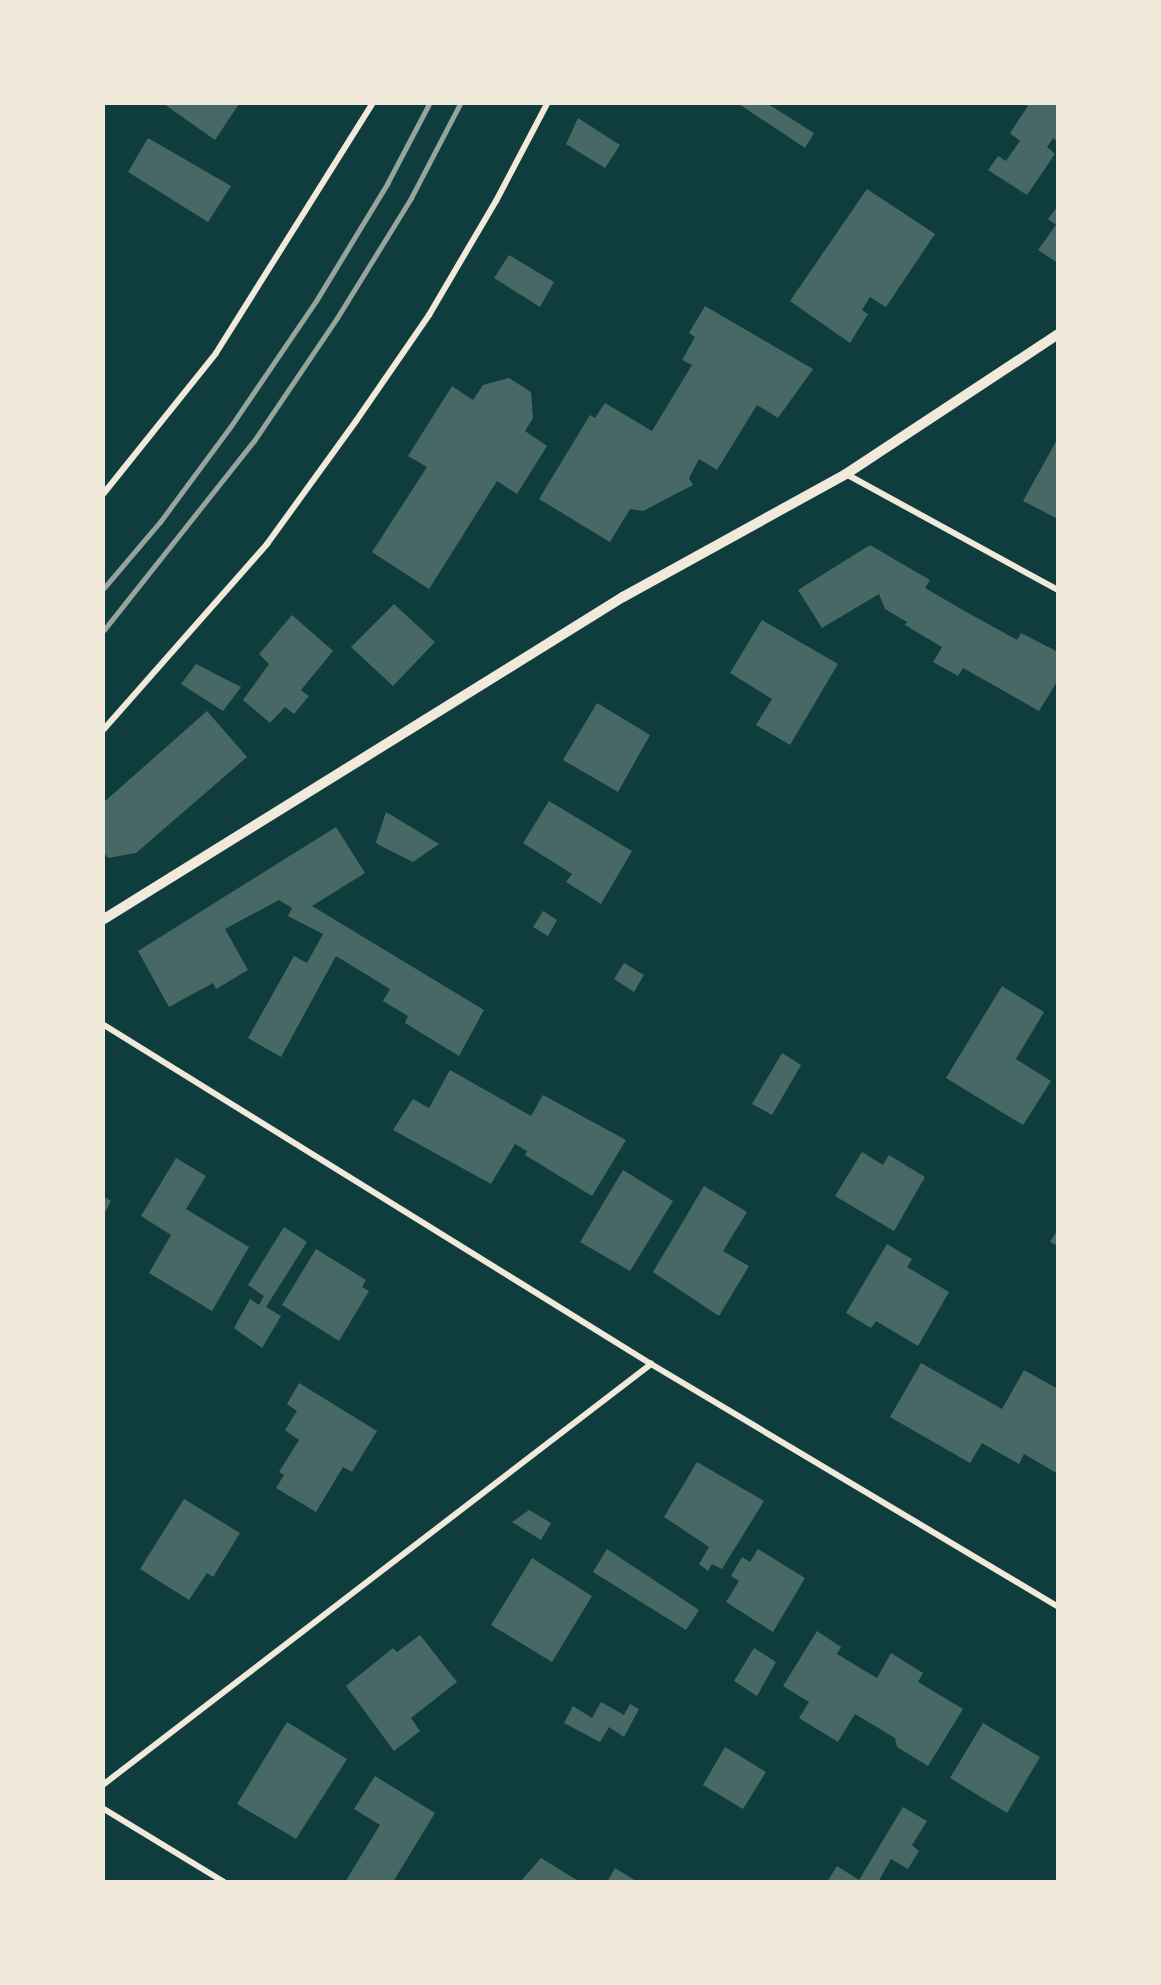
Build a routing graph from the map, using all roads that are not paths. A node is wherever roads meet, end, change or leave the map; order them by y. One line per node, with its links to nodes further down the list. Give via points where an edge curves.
1 (372, 104): 5 (street, via 216,353)
2 (547, 104): 7 (street, via 429,315 356,422 267,544)
3 (1058, 334): 4 (street)
4 (846, 474): 6 (street); 8 (street, via 623,597)
5 (104, 493)
6 (1058, 590)
7 (104, 729)
8 (106, 913)
9 (104, 1025): 10 (street)
10 (651, 1364): 11 (street); 12 (street)
11 (1058, 1607)
12 (104, 1784)
13 (104, 1809): 14 (street)
14 (224, 1881)

